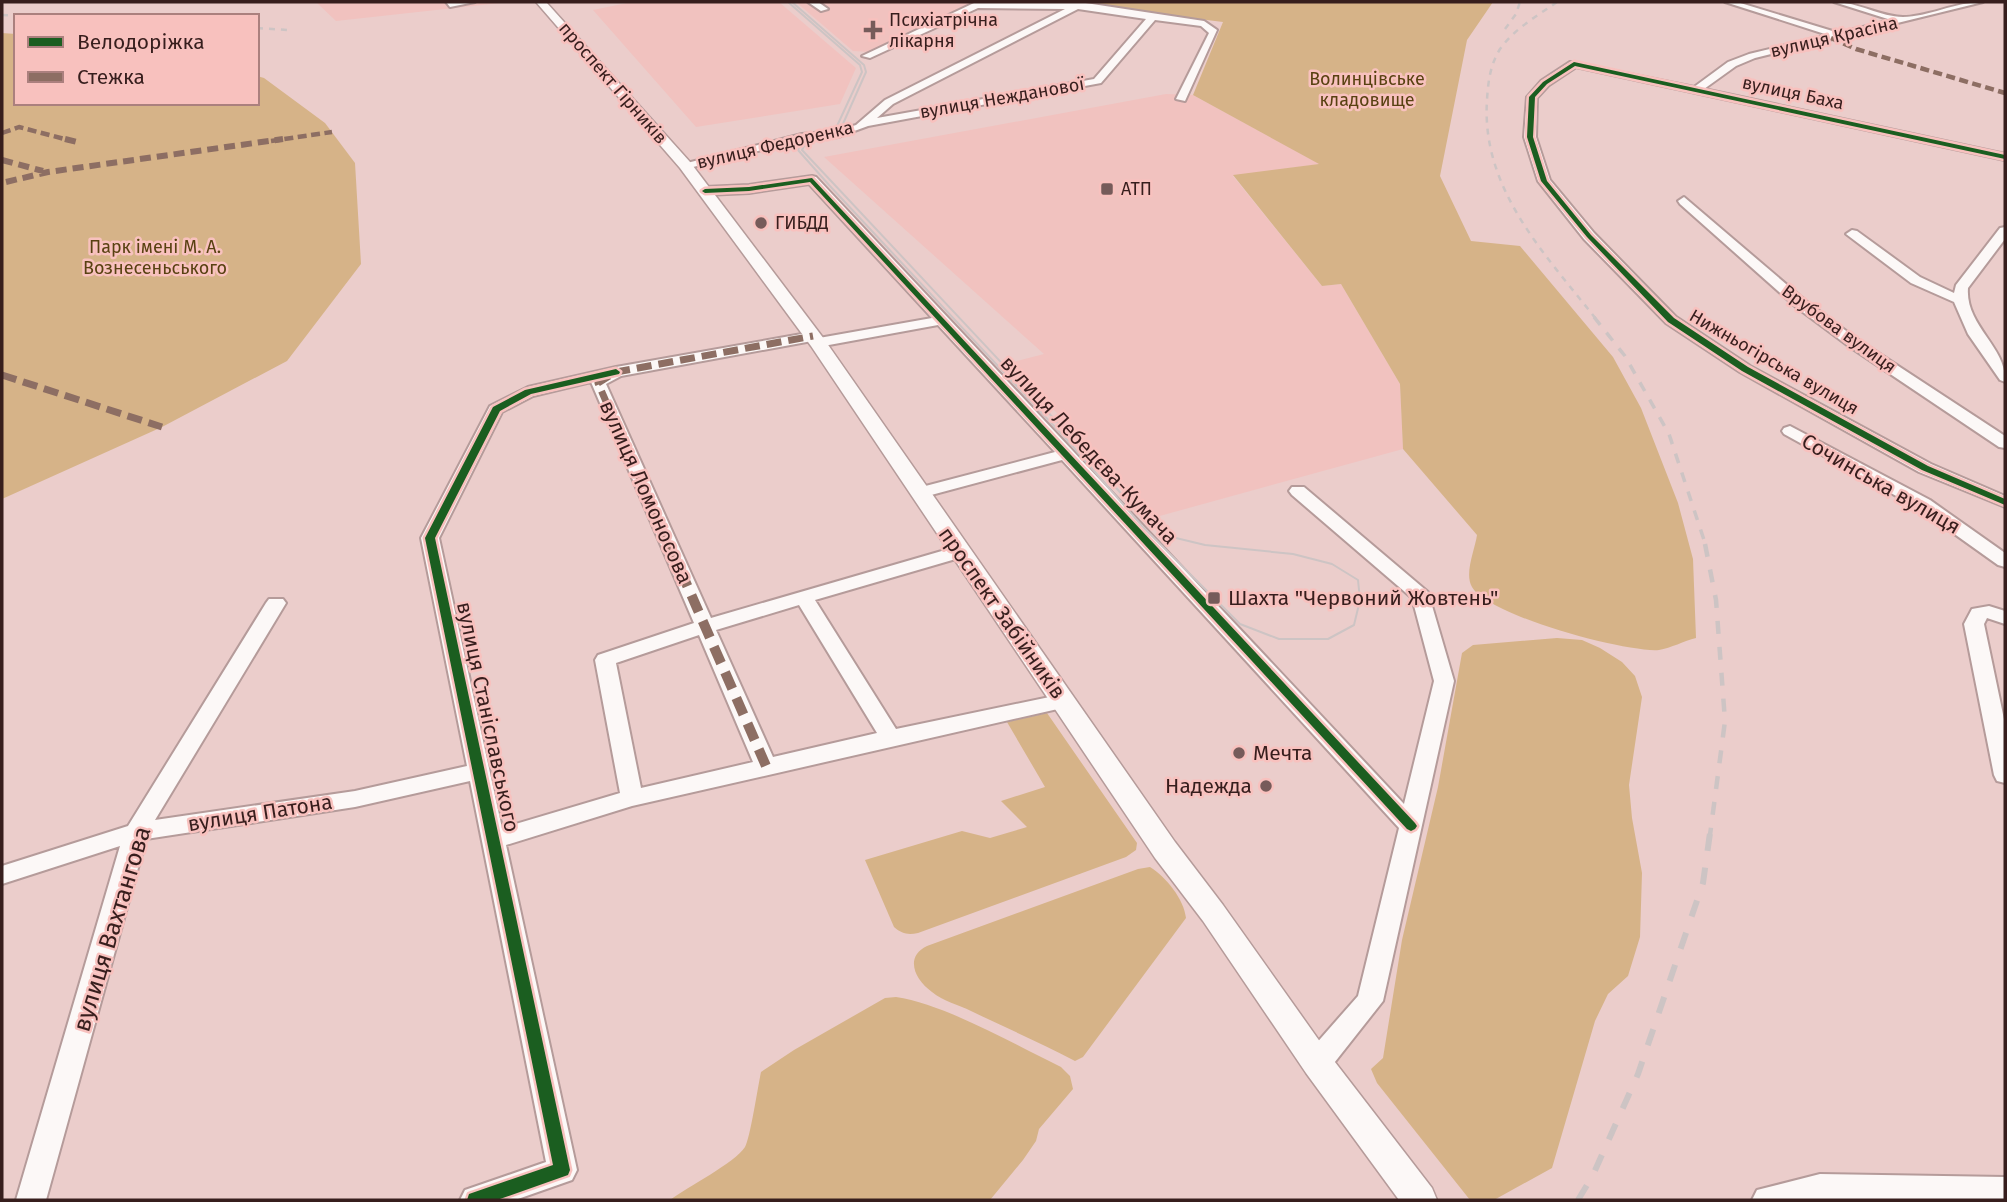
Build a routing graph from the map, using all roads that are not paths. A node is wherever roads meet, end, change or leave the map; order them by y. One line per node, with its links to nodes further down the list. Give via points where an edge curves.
1 (450, 2): 2 (street)
2 (471, 2)
3 (541, 2): 20 (main road, проспект Гірників)
4 (812, 2): 10 (street)
5 (1060, 2): 9 (street)
6 (1729, 2): 13 (street)
7 (1838, 2): 12 (street)
8 (1979, 2): 12 (street, вулиця Красіна)
9 (1081, 4): 11 (street); 14 (street, via 977,5); 18 (street, вулиця Федоренка, via 889,102)
10 (824, 9)
11 (1152, 17): 17 (street, via 1204,24 1214,32); 18 (street, вулиця Нежданової, via 1097,81)
12 (1902, 20): 13 (street, вулиця Красіна)
13 (1841, 36): 16 (street, вулиця Красіна, via 1742,59)
14 (867, 56)
15 (1574, 64): 16 (street, вулиця Баха); 35 (street, Нижньогірська вулиця, via 1532,96 1530,137 1544,181 1589,236 1671,320 1745,369 1925,468)
16 (1696, 90): 19 (street, вулиця Баха)
17 (1181, 99)
18 (866, 123): 20 (street, вулиця Федоренка, via 838,134 802,137)
19 (2005, 156)
20 (685, 165): 21 (main road, проспект Забійників)
21 (705, 191): 26 (street, вулиця Лебедєва-Кумача, via 812,180); 27 (main road, проспект Забійників)
22 (1684, 201): 31 (street, Врубова вулиця, via 1801,304)
23 (2005, 231): 25 (street, via 1961,288)
24 (1853, 234): 25 (street, via 1922,285)
25 (1959, 299): 29 (street)
26 (943, 320): 27 (street, вулиця Ломоносова); 32 (street, вулиця Лебедєва-Кумача)
27 (816, 340): 28 (street, вулиця Ломоносова); 34 (main road, проспект Забійників)
28 (616, 372): 41 (street, вулиця Ломоносова, via 598,383); 45 (street, вулиця Станіславського, via 528,392 496,409 430,538)
29 (2005, 377)
30 (1790, 431): 37 (street, Сочинська вулиця, via 1924,504)
31 (2005, 443)
32 (1067, 454): 34 (street); 48 (street, вулиця Лебедєва-Кумача)
33 (1298, 491): 48 (street, via 1421,596 1444,681)
34 (920, 493): 36 (main road, проспект Забійників)
35 (2005, 502)
36 (959, 552): 38 (street); 42 (main road, проспект Забійників)
37 (2005, 561)
38 (804, 598): 41 (street); 43 (street)
39 (275, 603): 49 (street, вулиця Вахтангова)
40 (2005, 618): 46 (street, via 1983,611 1974,624)
41 (706, 626): 44 (street, вулиця Ломоносова); 47 (street, via 606,660)
42 (1064, 701): 43 (street); 52 (main road, проспект Забійників)
43 (891, 738): 44 (street)
44 (766, 766): 47 (street)
45 (479, 771): 49 (street, вулиця Патона, via 355,799); 50 (street, вулиця Станіславського)
46 (2005, 775)
47 (632, 798): 50 (street)
48 (1411, 825): 52 (street, via 1370,1000)
49 (136, 832): 51 (street, вулиця Патона); 54 (street, вулиця Вахтангова)
50 (493, 840): 55 (street, вулиця Станіславського, via 562,1170)
51 (2, 875)
52 (1317, 1063): 56 (main road, проспект Забійників)
53 (2005, 1191): 57 (street, via 1820,1188)
54 (32, 1200)
55 (475, 1200)
56 (1420, 1200)
57 (1767, 1200)

